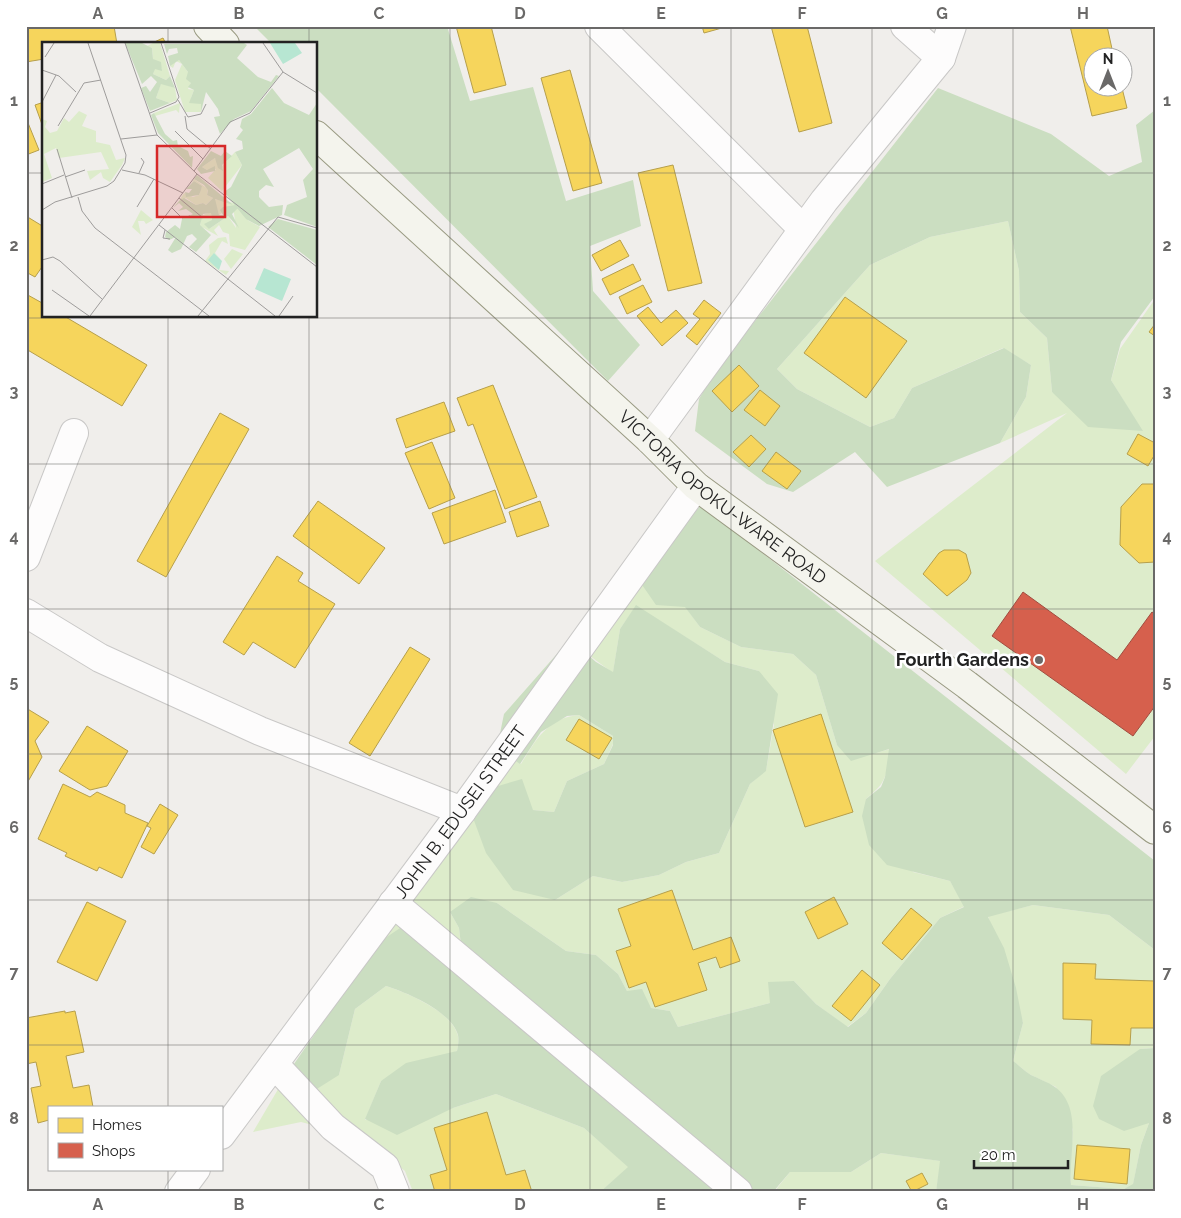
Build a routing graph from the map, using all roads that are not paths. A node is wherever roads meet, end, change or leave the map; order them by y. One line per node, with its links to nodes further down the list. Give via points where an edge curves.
1 (208, 26): 5 (main road)
2 (599, 26): 8 (street)
3 (905, 26): 6 (street)
4 (952, 26): 6 (street)
5 (224, 42)
6 (941, 58): 8 (street)
7 (318, 137): 10 (main road, VICTORIA OPOKU-WARE ROAD)
8 (803, 229): 10 (street)
9 (74, 433): 12 (street)
10 (650, 440): 11 (main road, VICTORIA OPOKU-WARE ROAD)
11 (696, 486): 14 (street, JOHN B. EDUSEI STREET); 15 (main road, VICTORIA OPOKU-WARE ROAD, via 967,685)
12 (26, 557)
13 (26, 613): 14 (street, via 100,658 260,731)
14 (462, 811): 16 (street, JOHN B. EDUSEI STREET)
15 (1155, 830)
16 (393, 903): 17 (street, JOHN B. EDUSEI STREET); 22 (street)
17 (274, 1064): 18 (street, JOHN B. EDUSEI STREET); 21 (street, via 333,1127 385,1167)
18 (222, 1134)
19 (195, 1170): 20 (street)
20 (179, 1192)
21 (395, 1192)
22 (738, 1192)

